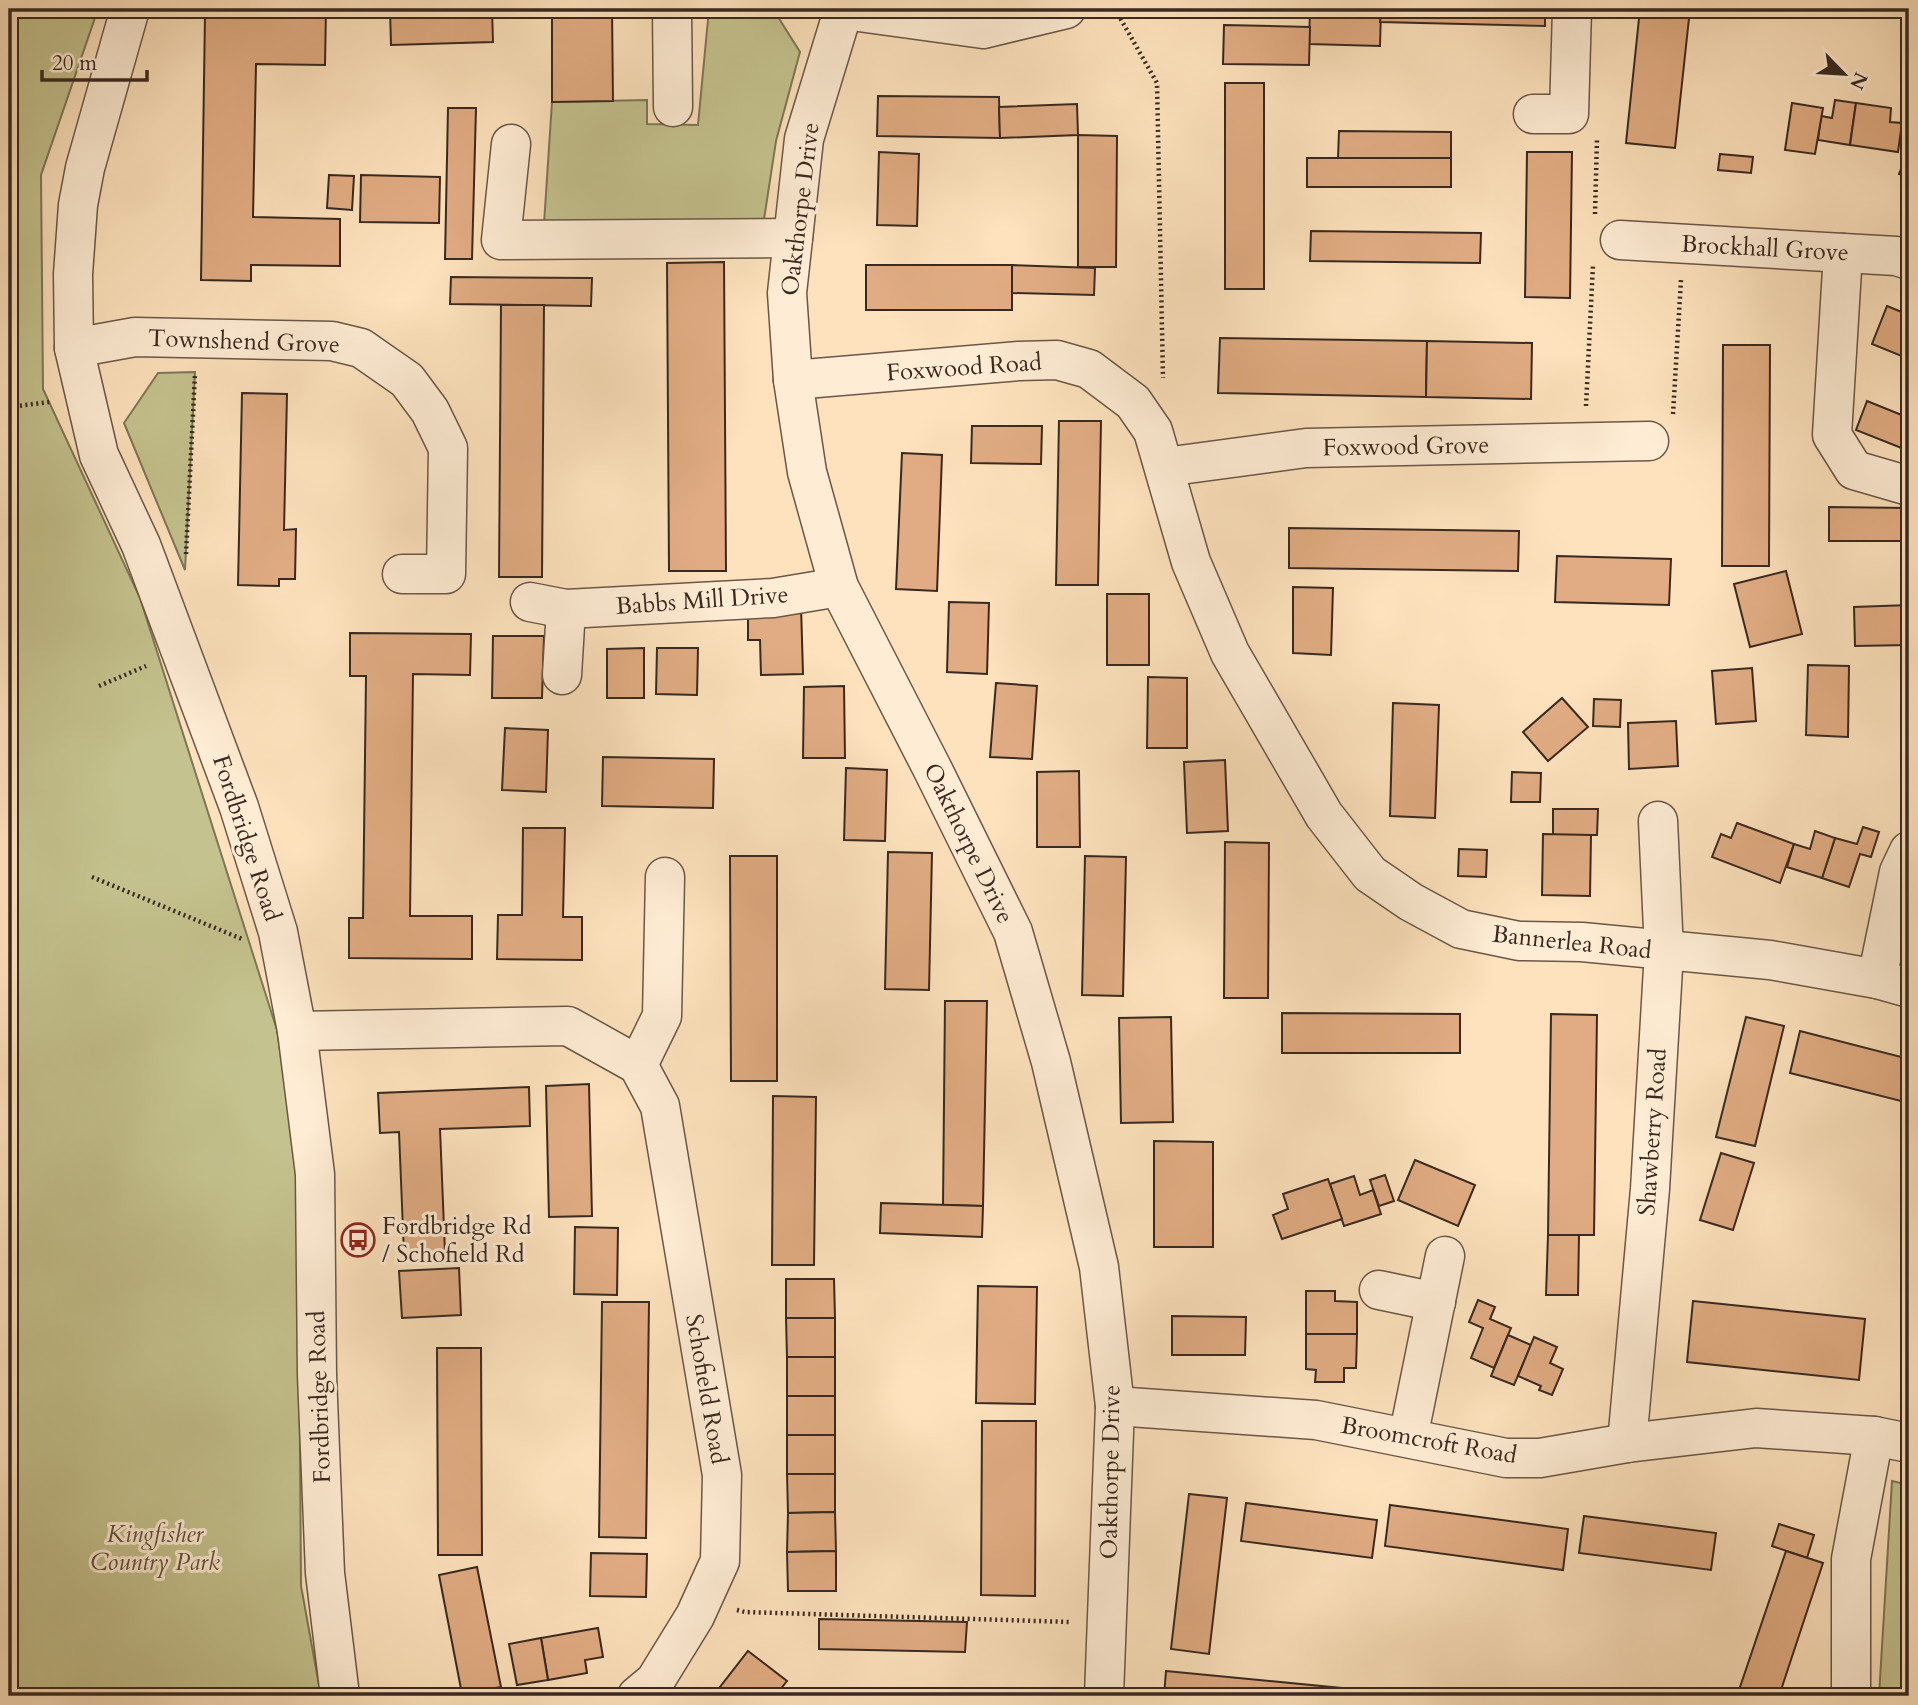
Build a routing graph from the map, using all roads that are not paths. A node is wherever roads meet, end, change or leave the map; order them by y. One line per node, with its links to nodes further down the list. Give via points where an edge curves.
1 (130, 9): 13 (street, Fordbridge Road, via 78,205)
2 (672, 9): 6 (street)
3 (1066, 9): 5 (street, via 983,29)
4 (1572, 9): 7 (street, via 1569,114)
5 (840, 10): 9 (street, Oakthorpe Drive, via 804,139)
6 (673, 107)
7 (1533, 114)
8 (511, 144): 9 (street, via 501,240)
9 (793, 238): 14 (street, Oakthorpe Drive, via 787,293)
10 (1620, 240): 11 (street, Brockhall Grove)
11 (1843, 253): 12 (street, Brockhall Grove); 17 (street, via 1832,435 1854,470)
12 (1909, 260)
13 (74, 348): 18 (street, Townshend Grove, via 135,337 332,341 361,348 407,380 430,411 448,448 446,574); 26 (street, Fordbridge Road, via 99,455 141,545 239,807 278,932)
14 (793, 380): 16 (street, Foxwood Road, via 1057,360 1089,369 1133,402 1153,431); 19 (street, Oakthorpe Drive, via 807,472)
15 (1649, 441): 16 (street, Foxwood Grove, via 1306,448)
16 (1165, 467): 24 (street, Bannerlea Road, via 1191,562 1230,653 1324,815 1370,874 1461,929 1519,941)
17 (1909, 486)
18 (402, 573)
19 (839, 586): 20 (street, Babbs Mill Drive, via 773,597 548,605); 31 (street, Oakthorpe Drive, via 1013,932 1051,1062 1099,1268)
20 (562, 675)
21 (1658, 821): 24 (street, Shawberry Road)
22 (1909, 851): 25 (street, via 1899,872)
23 (665, 877): 27 (street, via 662,1016)
24 (1664, 951): 25 (street, Bannerlea Road, via 1770,961); 34 (street, Shawberry Road, via 1650,1189)
25 (1893, 984)
26 (297, 1031): 27 (street, via 568,1026); 35 (street, Fordbridge Road, via 315,1174 325,1573)
27 (638, 1065): 36 (street, Schofield Road, via 660,1106 722,1475 720,1561 695,1616 655,1681)
28 (1445, 1256): 30 (street)
29 (1379, 1290): 30 (street)
30 (1436, 1302): 32 (street)
31 (1115, 1406): 32 (street, Broomcroft Road, via 1316,1420); 37 (street, Oakthorpe Drive)
32 (1408, 1438): 34 (street, Broomcroft Road, via 1506,1458 1540,1458)
33 (1892, 1439): 34 (street, Broomcroft Road, via 1756,1428); 38 (street, via 1851,1559)
34 (1627, 1443)
35 (340, 1696)
36 (637, 1696)
37 (1104, 1696)
38 (1851, 1696)

